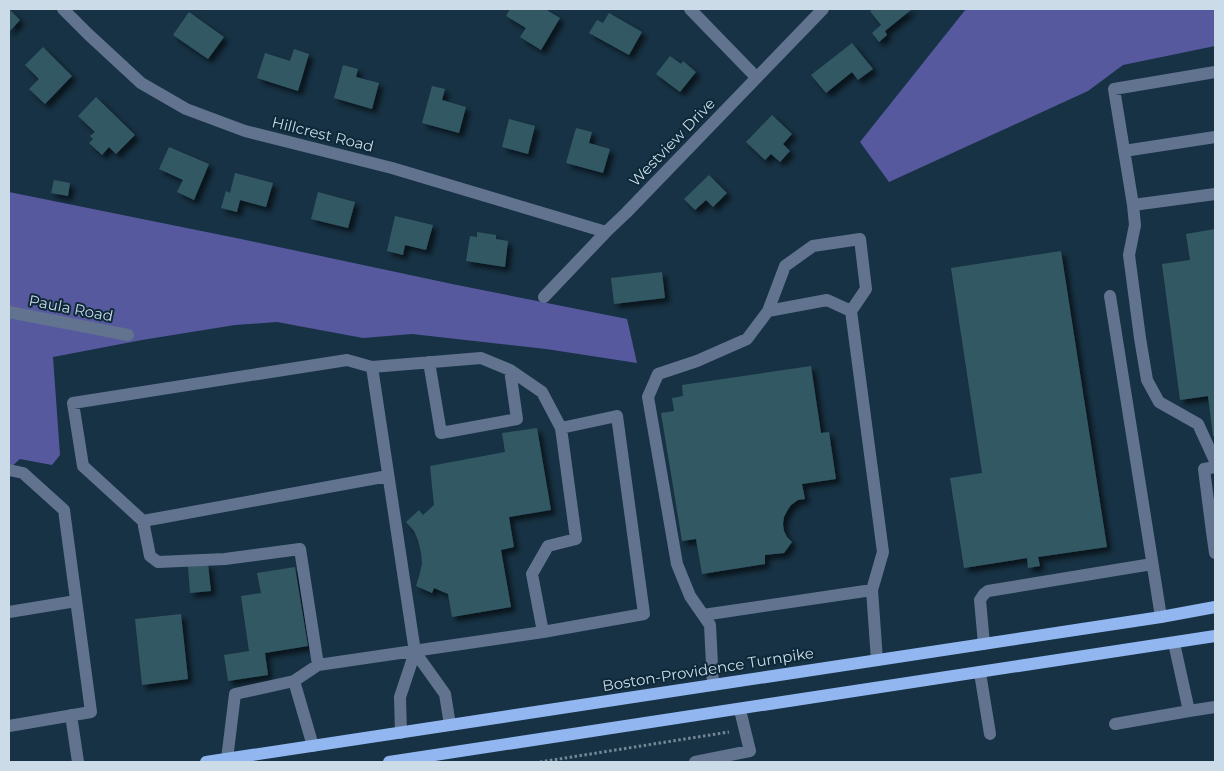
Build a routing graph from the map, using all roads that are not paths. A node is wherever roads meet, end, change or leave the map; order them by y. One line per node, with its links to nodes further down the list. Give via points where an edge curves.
1 (64, 9): 10 (street, Hillcrest Road, via 141,83 186,109 245,131 392,168)
2 (690, 9): 5 (street)
3 (822, 9): 5 (street, Westview Drive)
4 (1215, 72): 7 (street, via 1114,88)
5 (756, 77): 10 (street, Westview Drive)
6 (1215, 136): 7 (street)
7 (1124, 151): 9 (street)
8 (1215, 194): 9 (street)
9 (1133, 205): 21 (street, via 1135,225 1129,255 1147,380 1159,402 1198,424)
10 (606, 232): 12 (street, Westview Drive)
11 (1110, 296): 28 (street)
12 (544, 297)
13 (768, 311): 14 (street, via 826,300); 14 (street, via 785,266 813,246 860,239 866,288); 33 (street, via 747,340 658,374 648,396 677,564 690,596)
14 (852, 311): 29 (street, via 882,552)
15 (9, 312): 16 (street, Paula Road)
16 (128, 336)
17 (429, 362): 18 (street); 19 (street, via 481,358); 19 (street, via 441,434 517,419)
18 (372, 366): 24 (street); 25 (street, via 347,360 73,403 83,466)
19 (510, 370): 20 (street, via 542,392)
20 (561, 428): 35 (street, via 576,539 548,546 532,574); 35 (street, via 617,416 644,614)
21 (1215, 460)
22 (1215, 467): 26 (street, via 1204,469)
23 (9, 470): 30 (street, via 23,473 64,510)
24 (388, 476): 25 (street); 39 (street)
25 (143, 521): 41 (street, via 150,556 158,562 225,559 300,549)
26 (1214, 532): 27 (street)
27 (1215, 553)
28 (1152, 564): 34 (street); 38 (street, via 988,591 980,600)
29 (872, 590): 33 (street); 40 (street)
30 (76, 601): 32 (street); 48 (street, via 91,712)
31 (1215, 607): 34 (main road, Boston-Providence Turnpike)
32 (9, 612)
33 (703, 615): 44 (street, via 710,625)
34 (1161, 617): 38 (main road, Boston-Providence Turnpike)
35 (543, 632): 39 (street)
36 (1215, 636): 37 (main road)
37 (1174, 643): 42 (main road); 47 (street)
38 (984, 644): 40 (main road, Boston-Providence Turnpike)
39 (415, 652): 41 (street); 50 (street, via 445,694); 52 (street, via 400,697)
40 (878, 660): 44 (main road, Boston-Providence Turnpike)
41 (318, 665): 43 (street)
42 (980, 673): 46 (main road); 53 (street)
43 (294, 681): 54 (street); 56 (street, via 235,694)
44 (714, 685): 50 (main road, Boston-Providence Turnpike)
45 (1215, 707): 47 (street)
46 (740, 710): 55 (street); 57 (main road)
47 (1189, 711): 49 (street)
48 (71, 715): 51 (street); 58 (street)
49 (1114, 724)
50 (450, 725): 52 (main road, Boston-Providence Turnpike)
51 (9, 726)
52 (401, 732): 54 (main road, Boston-Providence Turnpike)
53 (990, 734)
54 (313, 746): 56 (main road, Boston-Providence Turnpike)
55 (751, 757): 61 (street)
56 (226, 759): 59 (main road, Boston-Providence Turnpike)
57 (435, 759): 60 (main road)
58 (78, 762)
59 (206, 762)
60 (389, 762)
61 (696, 762)

